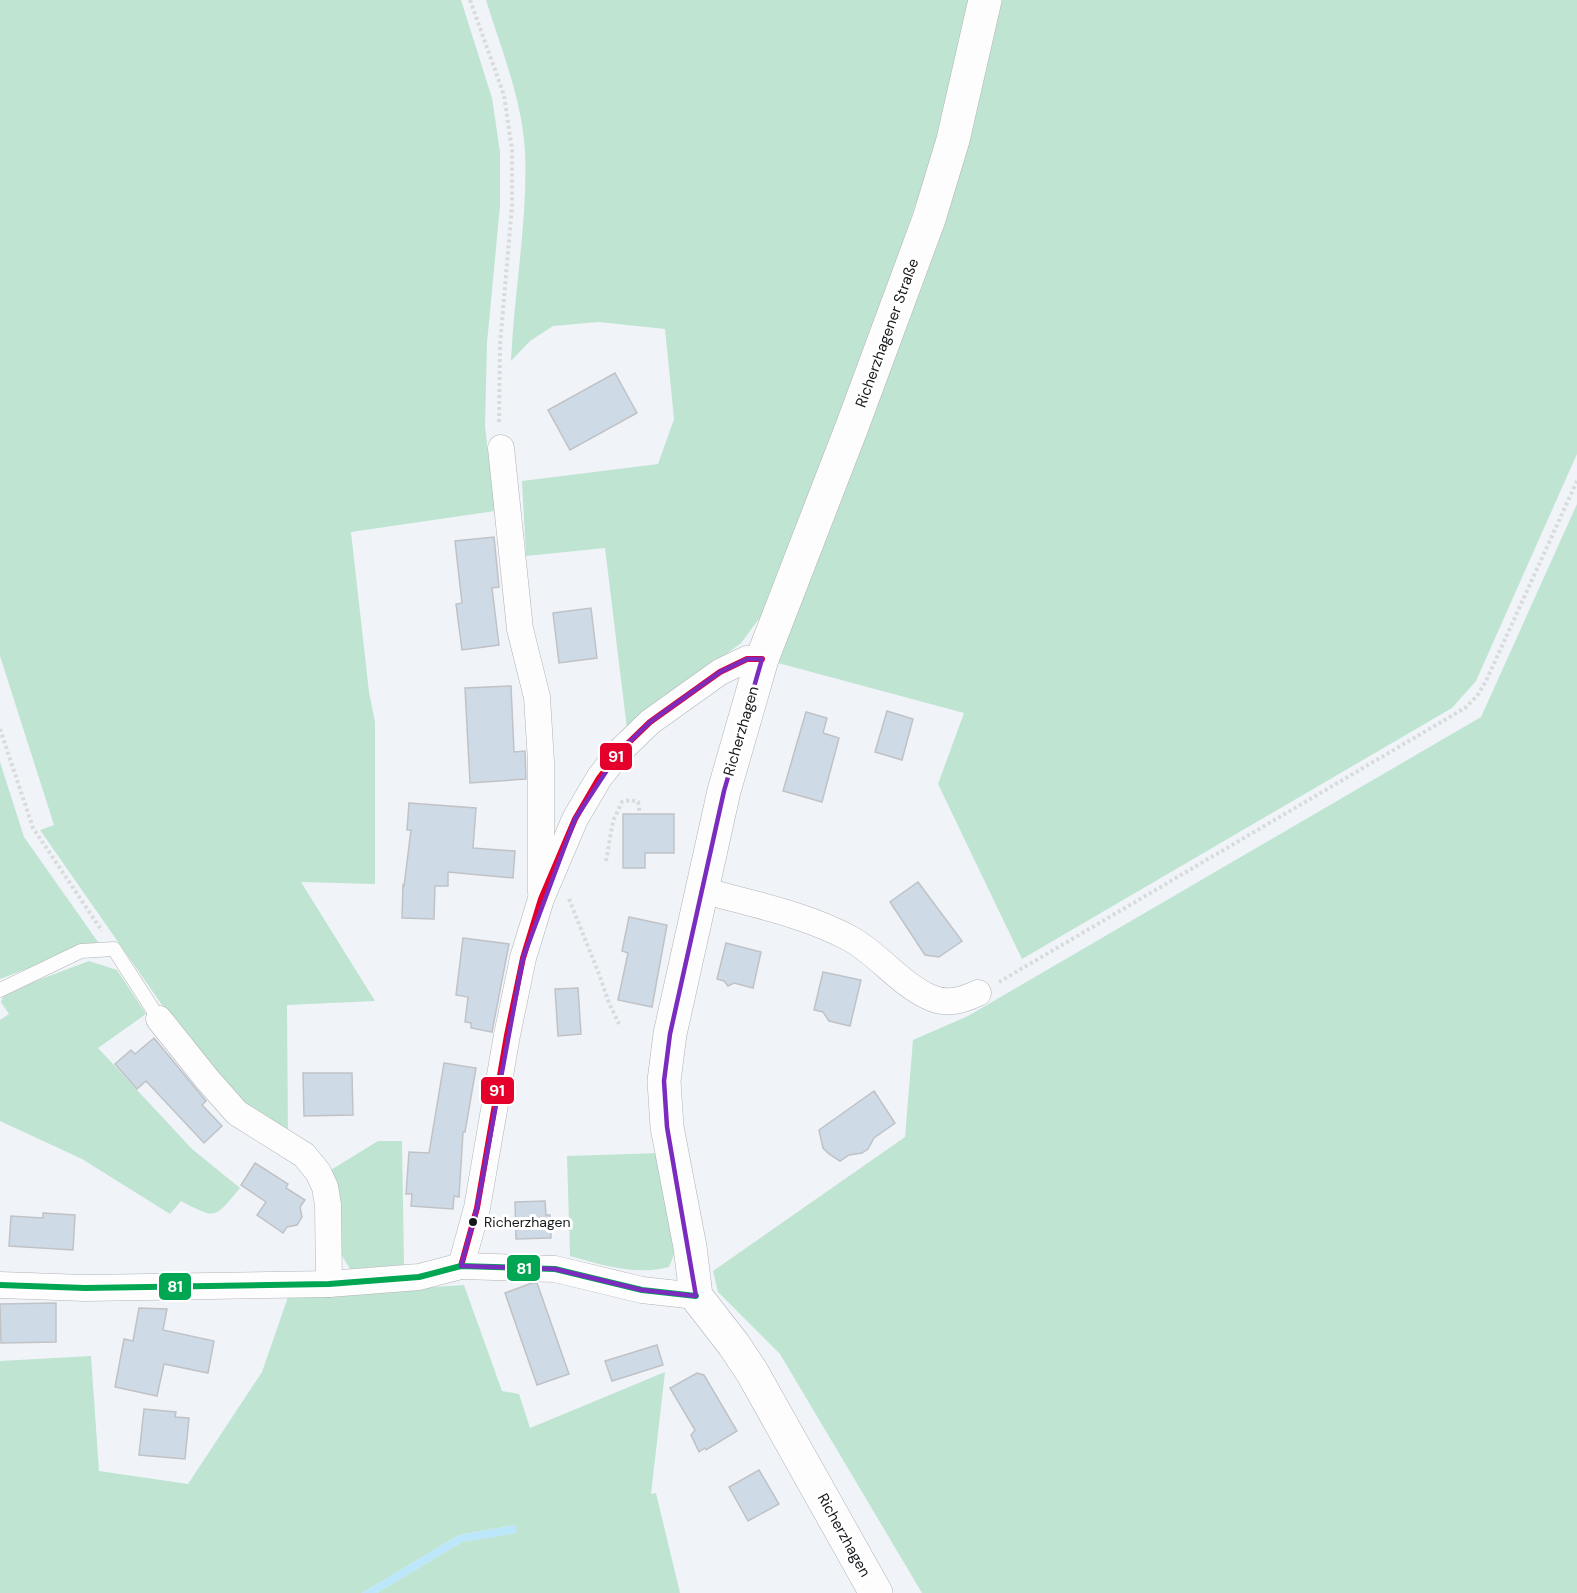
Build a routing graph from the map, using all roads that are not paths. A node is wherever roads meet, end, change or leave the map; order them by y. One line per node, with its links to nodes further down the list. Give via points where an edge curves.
1 (985, 0): 3 (street, Richerzhagener Straße, via 956,129 928,219)
2 (501, 448): 5 (street, Richerzhagen, via 520,629 537,697)
3 (762, 658): 4 (street, Richerzhagen, via 724,791); 5 (street, Richerzhagen, via 747,659 720,672 650,722 619,752 575,819)
4 (702, 890): 7 (street, via 820,924 853,940 930,997 947,1002); 12 (street, Richerzhagen, via 670,1034 664,1081 667,1127)
5 (541, 899): 9 (street, Richerzhagen, via 517,983 477,1208)
6 (0, 990): 8 (lane, via 81,951 114,949)
7 (978, 993)
8 (159, 1018): 10 (street, via 237,1113 304,1155 318,1172 328,1205)
9 (461, 1266): 10 (street, via 419,1277); 12 (street, via 555,1269 642,1290)
10 (329, 1284): 11 (street, via 85,1288)
11 (0, 1285)
12 (696, 1296): 13 (street, Richerzhagen, via 752,1372)
13 (876, 1593)

